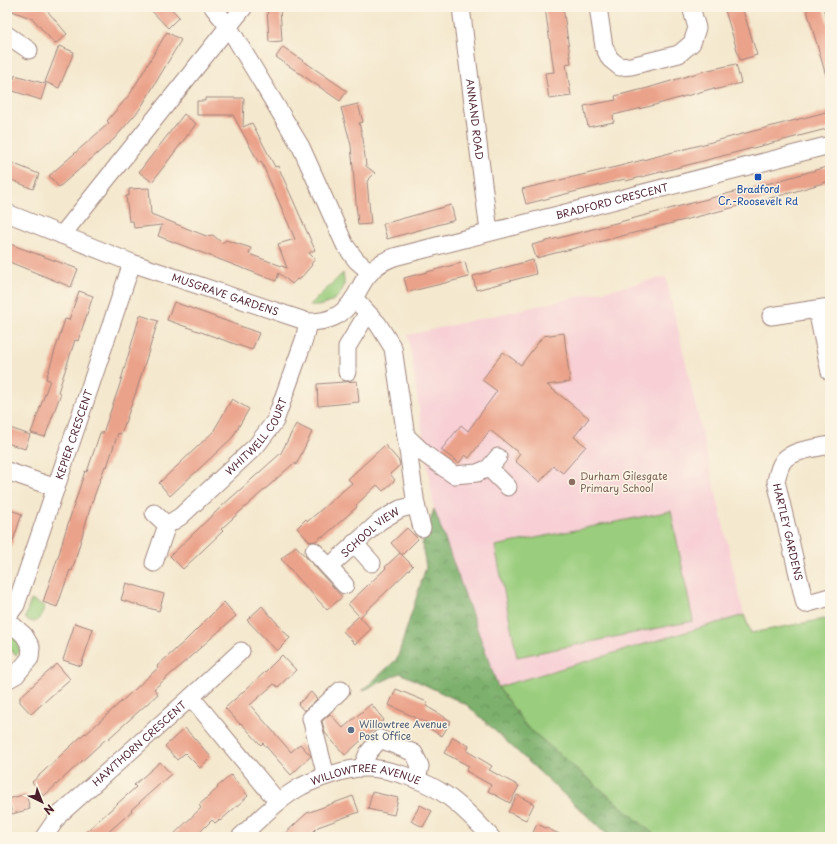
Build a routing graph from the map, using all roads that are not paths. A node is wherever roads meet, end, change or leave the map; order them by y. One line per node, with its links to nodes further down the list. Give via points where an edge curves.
1 (214, 7): 6 (street)
2 (244, 7): 6 (street)
3 (461, 7): 11 (street, ANNAND ROAD)
4 (598, 7): 5 (street, via 604,47 610,59 620,67 679,54 692,42 697,28)
5 (691, 7)
6 (228, 26): 12 (street); 15 (street, via 301,147 345,245 356,260)
7 (7, 35): 8 (street)
8 (29, 50)
9 (830, 145): 11 (street, BRADFORD CRESCENT)
10 (7, 213): 12 (street, MUSGRAVE GARDENS)
11 (489, 232): 13 (street, BRADFORD CRESCENT)
12 (62, 235): 14 (street, MUSGRAVE GARDENS)
13 (394, 257): 15 (street, MUSGRAVE GARDENS, via 380,263)
14 (132, 263): 20 (street, MUSGRAVE GARDENS); 27 (street, KEPIER CRESCENT)
15 (370, 272): 16 (street, MUSGRAVE GARDENS)
16 (354, 298): 18 (street); 20 (street, MUSGRAVE GARDENS, via 346,309 333,318 321,322)
17 (823, 308): 19 (street); 22 (street)
18 (367, 314): 21 (street, via 347,347); 23 (street, via 378,324 393,348)
19 (771, 316)
20 (308, 322): 30 (street, WHITWELL COURT, via 276,421 256,446 181,516)
21 (347, 372)
22 (830, 372)
23 (406, 436): 26 (street, via 426,455 454,475 477,473 494,463); 28 (street)
24 (830, 445): 38 (street, HARTLEY GARDENS, via 786,458 776,481 805,604)
25 (7, 471): 27 (street)
26 (508, 487)
27 (56, 488): 39 (street, KEPIER CRESCENT)
28 (416, 505): 31 (street); 32 (street, SCHOOL VIEW, via 400,509 380,521)
29 (154, 513): 30 (street)
30 (167, 525): 34 (street)
31 (422, 528)
32 (354, 543): 35 (street); 36 (street, SCHOOL VIEW)
33 (314, 551): 36 (street)
34 (154, 563)
35 (372, 563)
36 (329, 567): 37 (street)
37 (345, 585)
38 (830, 598)
39 (10, 614): 41 (street, via 30,647 30,658 16,675)
40 (242, 651): 43 (street)
41 (7, 680)
42 (340, 690): 45 (street, via 311,718)
43 (191, 697): 47 (street, HAWTHORN CRESCENT); 48 (street, HAWTHORN CRESCENT, via 59,815)
44 (362, 768): 45 (street, WILLOWTREE AVENUE); 46 (street, WILLOWTREE AVENUE, via 380,769); 46 (street, via 368,753 380,739 414,753 420,766)
45 (326, 776): 47 (street, WILLOWTREE AVENUE, via 301,786)
46 (418, 780): 50 (street, WILLOWTREE AVENUE, via 446,795 471,815)
47 (278, 802): 49 (street, WILLOWTREE AVENUE)
48 (44, 837)
49 (240, 837)
50 (491, 837)

